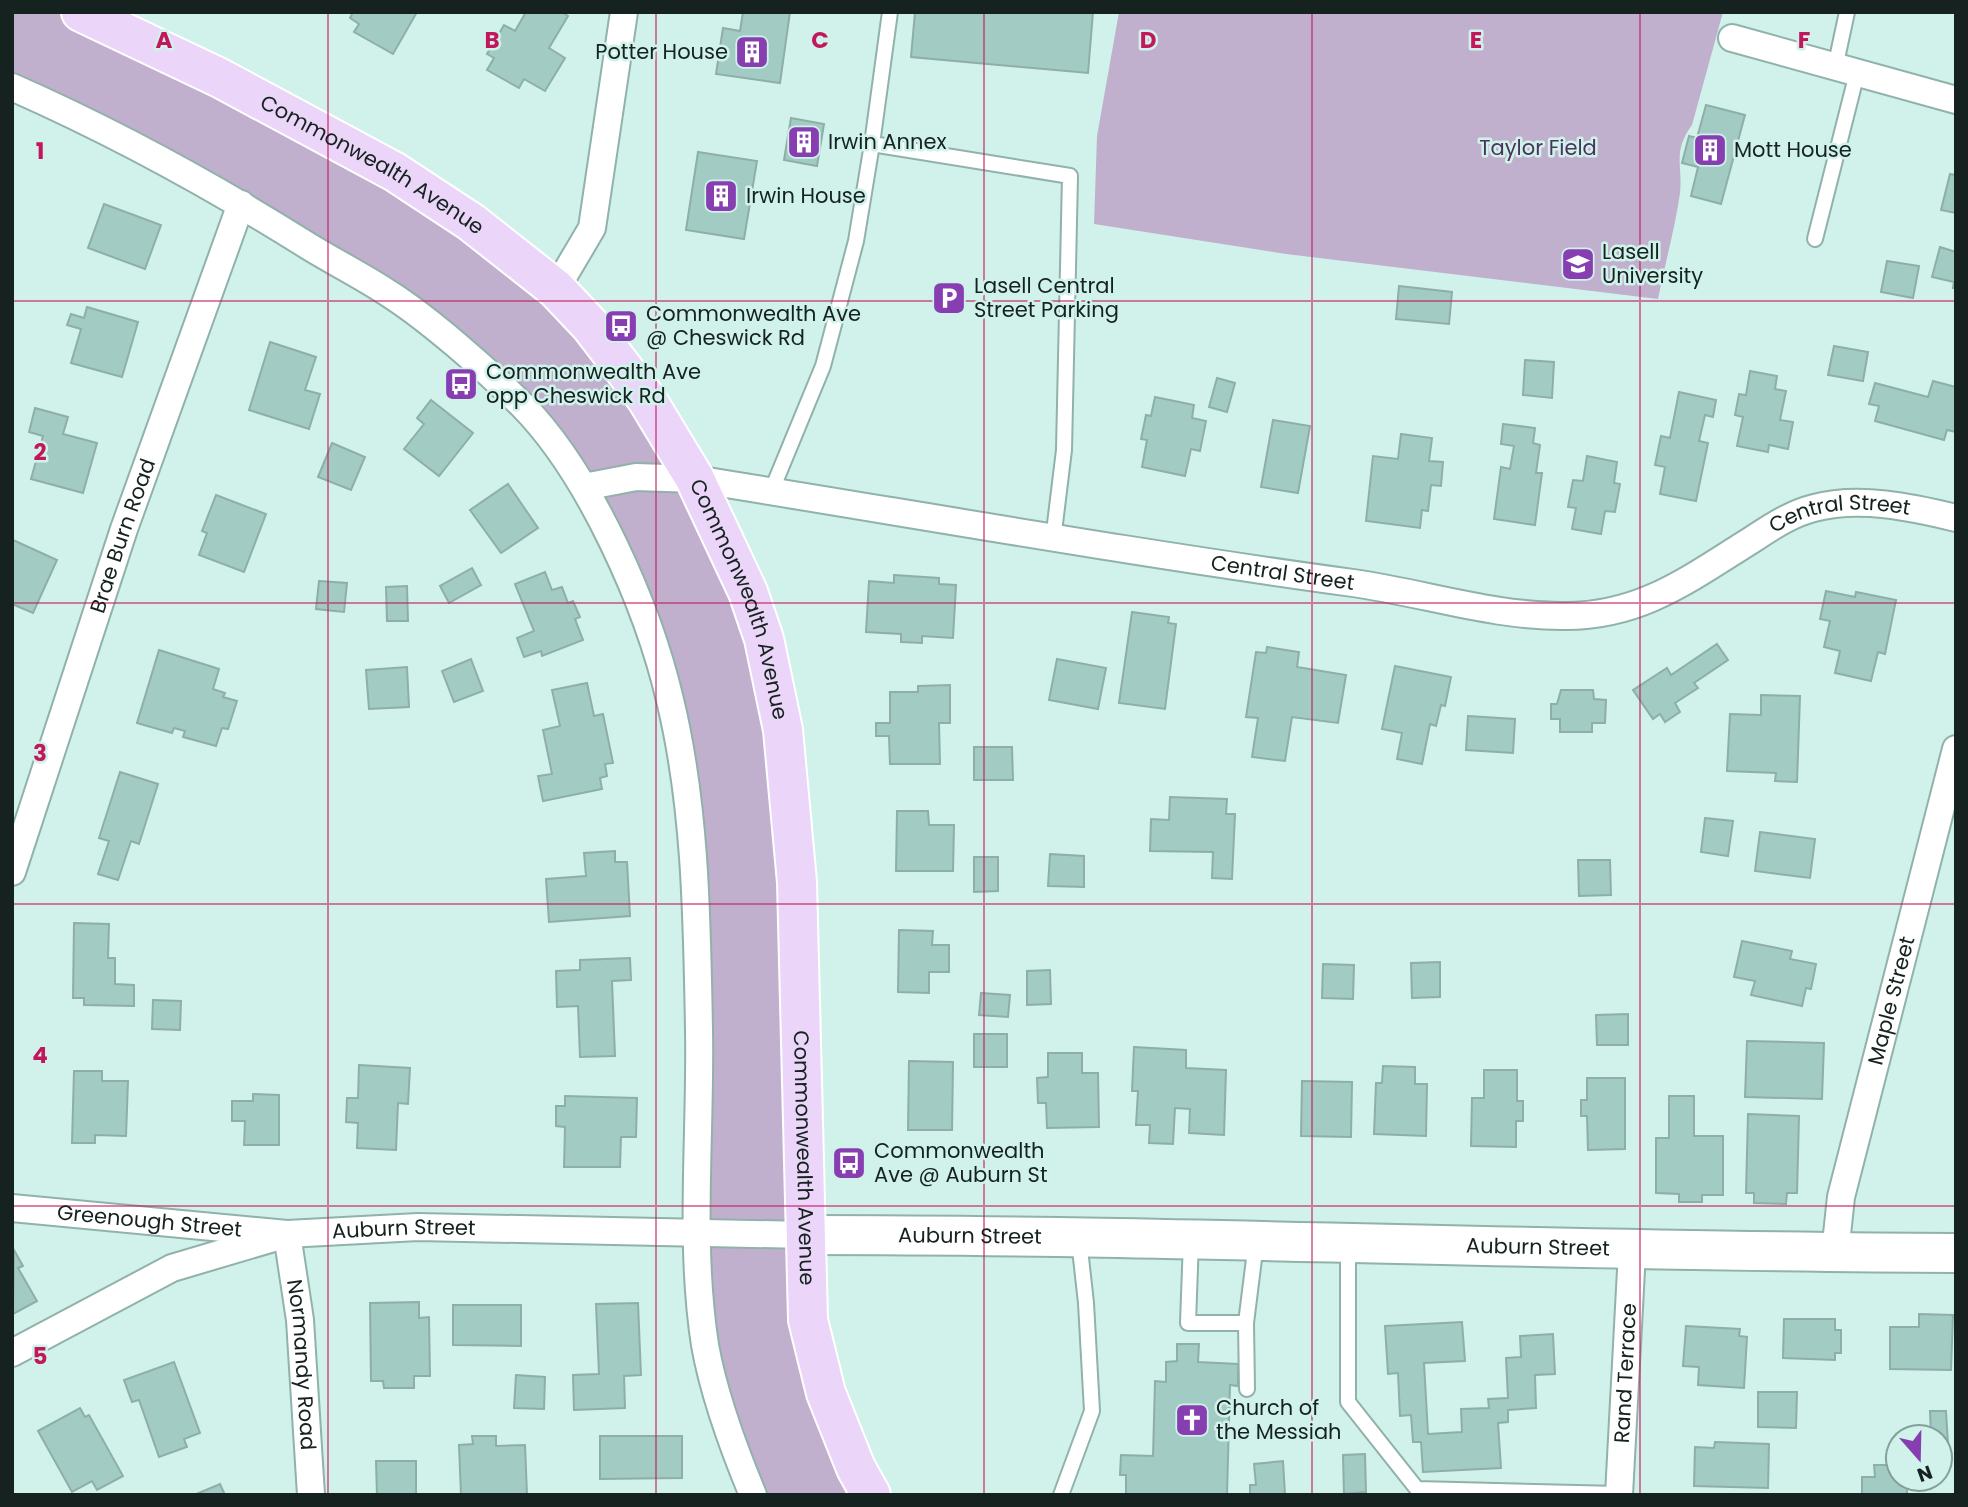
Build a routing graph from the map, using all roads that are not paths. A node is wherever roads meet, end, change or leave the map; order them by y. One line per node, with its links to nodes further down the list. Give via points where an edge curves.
1 (81, 12): 12 (main road, Commonwealth Avenue, via 220,78 395,172 471,222)
2 (624, 12): 12 (street, via 592,228)
3 (890, 12): 9 (lane)
4 (1847, 12): 6 (lane)
5 (1732, 38): 6 (street)
6 (1846, 70): 8 (street); 11 (lane)
7 (12, 87): 10 (street, via 83,118)
8 (1956, 100)
9 (872, 144): 15 (lane, via 856,241 823,366); 17 (lane, via 1070,176 1064,450)
10 (241, 204): 14 (street, via 390,294 455,347 524,407); 19 (street, Brae Burn Road, via 119,542)
11 (1815, 239)
12 (556, 289): 13 (main road, Commonwealth Avenue, via 623,366)
13 (695, 479): 14 (street, Central Street, via 636,477); 15 (street, Central Street); 23 (main road, Commonwealth Avenue, via 748,592 764,639 783,730 797,882)
14 (584, 487): 21 (street, via 646,620 670,699 686,784 698,1007)
15 (771, 492): 17 (street, Central Street)
16 (1956, 518): 17 (street, Central Street, via 1853,503 1815,508 1781,522 1648,602 1610,614 1571,616 1528,615 1384,587)
17 (1053, 540)
18 (1956, 748): 29 (street, Maple Street, via 1841,1197)
19 (12, 872)
20 (12, 1208): 22 (street, Greenough Street)
21 (697, 1233): 22 (street, Auburn Street, via 418,1227); 23 (street, Auburn Street); 36 (street, via 706,1349 732,1445)
22 (287, 1234): 32 (street, Auburn Street, via 172,1268); 35 (street, Normandy Road, via 300,1320)
23 (806, 1235): 24 (main road, Auburn Street); 37 (main road, Commonwealth Avenue, via 805,1287 816,1358 840,1432)
24 (1078, 1236): 25 (main road, Auburn Street); 38 (lane, via 1092,1411)
25 (1191, 1240): 26 (main road, Auburn Street); 31 (lane, via 1188,1323)
26 (1256, 1242): 27 (main road, Auburn Street); 31 (lane)
27 (1348, 1245): 28 (main road, Auburn Street); 34 (lane, via 1348,1402 1417,1489)
28 (1632, 1251): 29 (main road, Auburn Street); 34 (street, Rand Terrace)
29 (1835, 1253): 30 (main road, Auburn Street)
30 (1956, 1253)
31 (1246, 1323): 33 (lane)
32 (12, 1353)
33 (1247, 1389)
34 (1619, 1494)
35 (311, 1495)
36 (753, 1495)
37 (871, 1495)
38 (1061, 1495)

